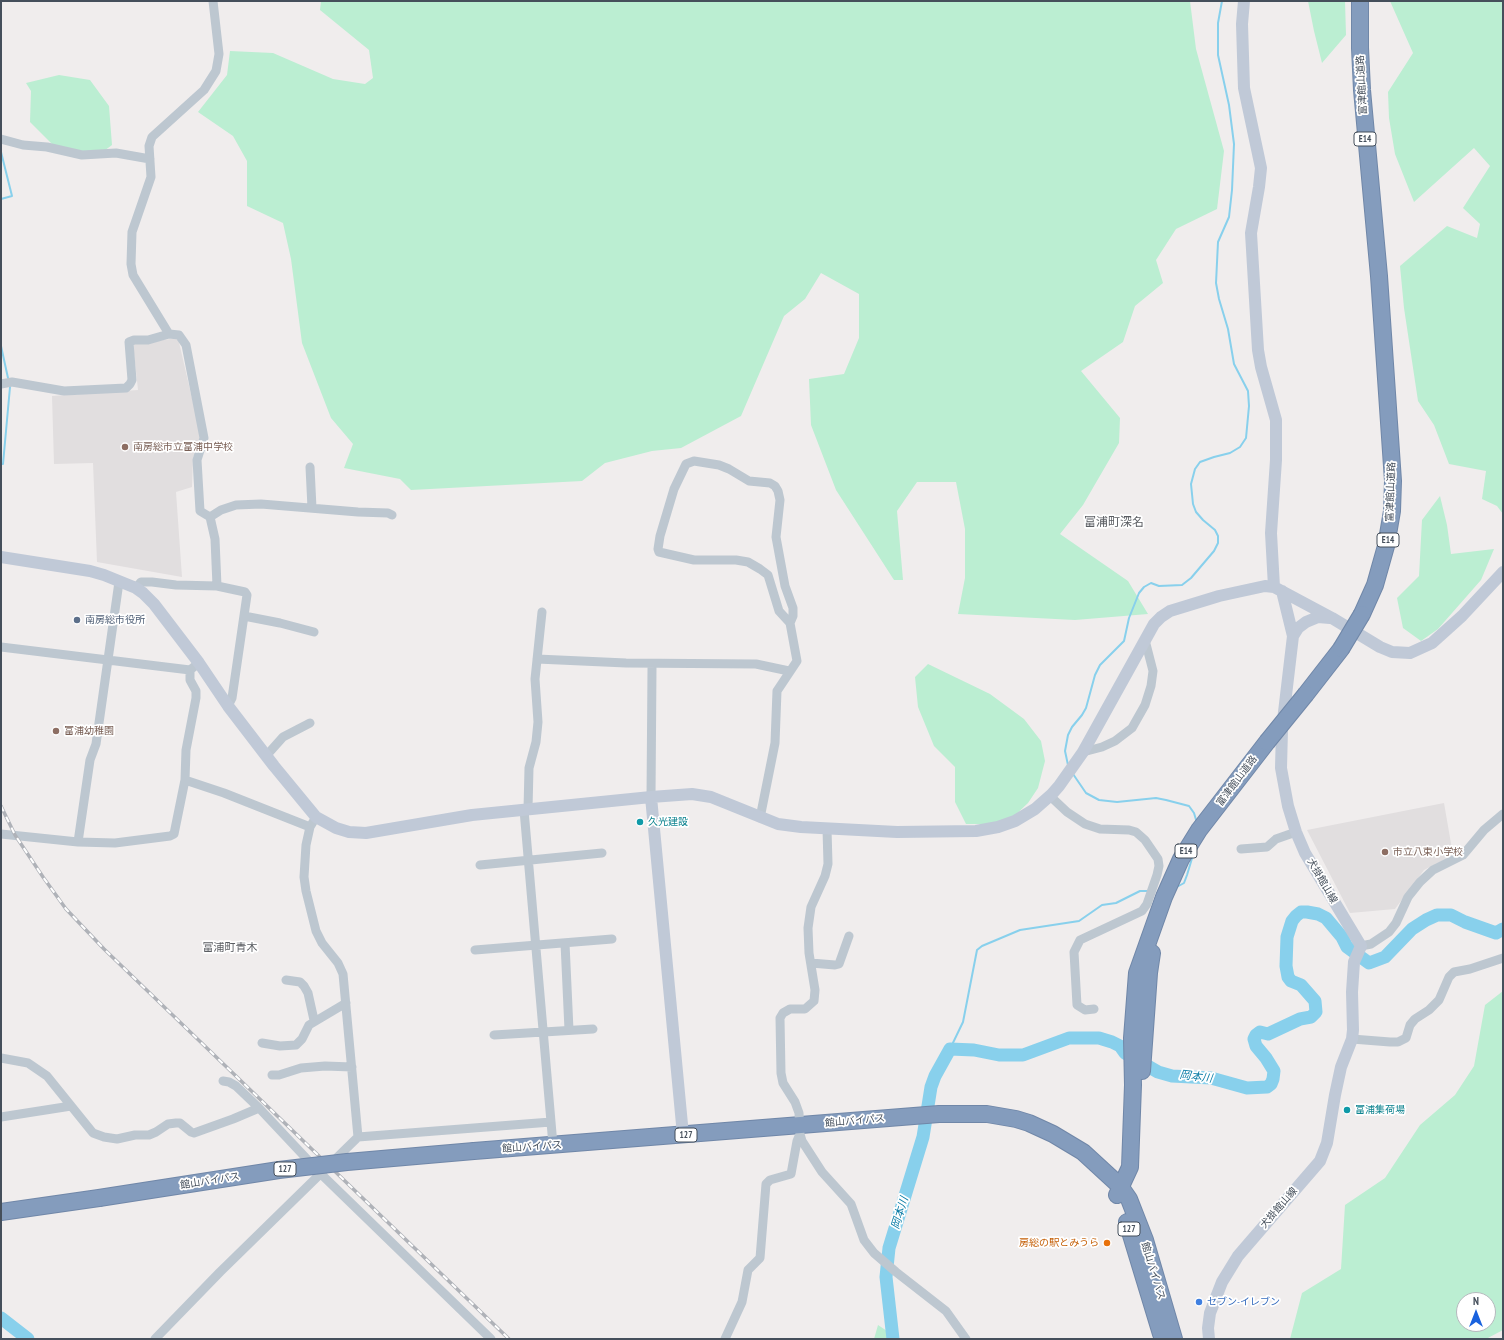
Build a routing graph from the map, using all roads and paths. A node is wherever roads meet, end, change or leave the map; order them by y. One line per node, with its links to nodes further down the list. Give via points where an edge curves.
1 (213, 1): 5 (street, via 219,54 216,71 204,90 152,137 149,146)
2 (1244, 1): 17 (street, via 1244,88 1261,168 1251,233 1258,343 1261,367 1276,420 1271,533)
3 (1360, 1): 50 (highway, 富津館山道路 / E14, bridge, via 1362,90 1393,462 1392,511 1386,546 1375,585 1362,614 1341,649 1199,830)
4 (1, 139): 5 (street, via 82,155 116,153)
5 (150, 159): 6 (street, via 151,177 132,232 131,264 139,287)
6 (169, 334): 7 (street, via 129,342 132,380 126,388 64,391 12,382); 11 (street, via 179,335 186,345 204,438 197,460 200,511)
7 (1, 384)
8 (310, 467): 9 (street)
9 (312, 508): 10 (street, via 388,512); 11 (street, via 236,505)
10 (392, 515)
11 (210, 517): 15 (street, via 215,539)
12 (1, 557): 14 (street, via 90,571)
13 (1503, 572): 20 (street, via 1462,616 1432,643 1410,653 1392,652 1380,647)
14 (119, 582): 16 (street); 27 (street)
15 (217, 586): 16 (street, via 141,582); 19 (street, via 245,592 247,595)
16 (136, 588): 28 (street, via 154,604)
17 (1278, 589): 20 (street); 23 (street); 24 (street, via 1265,586 1219,596 1170,611 1154,624)
18 (542, 612): 26 (street)
19 (244, 616): 22 (street); 31 (street, via 232,698)
20 (1332, 618): 23 (street, via 1318,617 1306,622)
21 (790, 623): 21 (street, via 779,612 768,575 760,568 736,560 694,560 659,552 660,536 674,489 686,464 694,461 719,466 749,481 761,481 775,486 780,500 776,536 784,586 792,608 793,616); 30 (street, via 797,661)
22 (314, 632)
23 (1293, 636): 43 (street, 犬掛館山線, via 1282,729 1281,768 1284,792)
24 (1145, 640): 33 (street); 33 (street, via 1153,671 1145,705 1132,728 1115,741)
25 (1, 647): 27 (street)
26 (537, 659): 30 (street, via 756,664); 38 (street, via 535,679 538,722 529,768)
27 (108, 660): 28 (street); 45 (street)
28 (195, 667): 31 (street); 35 (street, via 190,680 196,691 196,698 186,750)
29 (652, 668): 36 (street)
30 (789, 672): 40 (street, via 777,691 775,743)
31 (228, 706): 34 (street)
32 (310, 723): 34 (street, via 283,738)
33 (1083, 752): 37 (street)
34 (266, 756): 41 (street, via 303,804)
35 (184, 780): 41 (street); 45 (street, via 174,834 135,842)
36 (651, 796): 38 (street); 40 (street, via 692,794 711,798); 78 (street)
37 (1050, 796): 42 (street, via 1015,820 998,827 976,831 897,832); 50 (street, via 1085,824 1100,829 1129,830 1136,832 1145,840 1158,858 1159,866 1153,885)
38 (526, 810): 41 (street, via 472,815 366,832 349,832); 48 (street)
39 (1503, 814): 55 (street, via 1484,830 1463,855 1433,870 1420,882 1408,897 1389,932)
40 (760, 818): 42 (street, via 801,828)
41 (313, 822): 60 (street, via 306,846 304,877 308,904 316,931 343,974)
42 (827, 829): 58 (street, via 828,864 809,916)
43 (1296, 832): 46 (street, via 1276,840 1267,847); 55 (street, 犬掛館山線)
44 (1, 834): 45 (street)
45 (78, 842)
46 (1241, 849)
47 (602, 854): 48 (street)
48 (528, 860): 49 (street); 54 (street)
49 (480, 865)
50 (1152, 909): 61 (street, via 1142,911 1080,940 1074,952 1077,1005 1085,1010); 82 (highway, 富津館山道路, via 1149,972 1138,1039 1137,1171 1134,1187)
51 (850, 936): 58 (street, via 839,964)
52 (612, 939): 53 (street)
53 (564, 943): 54 (street); 64 (street)
54 (536, 946): 56 (street); 65 (street)
55 (1360, 948): 67 (street, 犬掛館山線, via 1354,962)
56 (475, 950)
57 (1503, 958): 67 (street, via 1454,972 1449,977 1439,1000 1410,1025 1406,1038 1398,1042)
58 (811, 963): 77 (street, via 814,1001 805,1009 790,1009 780,1018 781,1073 783,1083 795,1102)
59 (286, 980): 62 (street, via 300,982 304,986)
60 (346, 1002): 62 (street); 70 (street)
61 (1094, 1009)
62 (314, 1020): 68 (street, via 296,1045)
63 (593, 1029): 64 (street)
64 (569, 1030): 65 (street)
65 (543, 1032): 66 (street); 76 (street)
66 (494, 1035)
67 (1352, 1039): 90 (street, 犬掛館山線, via 1342,1067 1327,1143 1320,1161 1238,1256 1222,1282 1210,1313)
68 (262, 1043)
69 (1, 1058): 73 (street, via 28,1064 47,1076)
70 (352, 1067): 71 (street, via 301,1068); 79 (street)
71 (272, 1075)
72 (223, 1081): 74 (street, via 236,1086)
73 (71, 1106): 74 (street, via 93,1133 104,1138 117,1139 149,1135 168,1124 176,1123 194,1133); 75 (street)
74 (259, 1108): 81 (street)
75 (1, 1117)
76 (551, 1122): 79 (street); 80 (street)
77 (800, 1130): 78 (highway, 館山バイパス / 127); 82 (highway, 館山バイパス / 127, via 939,1114 1003,1116 1029,1123 1061,1138); 86 (street, via 792,1174 770,1180 766,1184 760,1258 748,1270 742,1302); 87 (street, via 802,1141 822,1172 851,1204 864,1240 874,1253 946,1311)
78 (683, 1135): 80 (highway, 館山バイパス / 127)
79 (358, 1137): 81 (street)
80 (553, 1145): 83 (highway, 館山バイパス / 127, bridge, via 279,1170)
81 (321, 1174): 84 (street); 85 (street)
82 (1121, 1195): 88 (highway, 館山バイパス / 127, via 1121,1209); 89 (highway, 館山バイパス / 127, via 1145,1240)
83 (1, 1212)
84 (155, 1339)
85 (491, 1339)
86 (725, 1339)
87 (966, 1339)
88 (1162, 1339)
89 (1174, 1339)
90 (1209, 1339)

